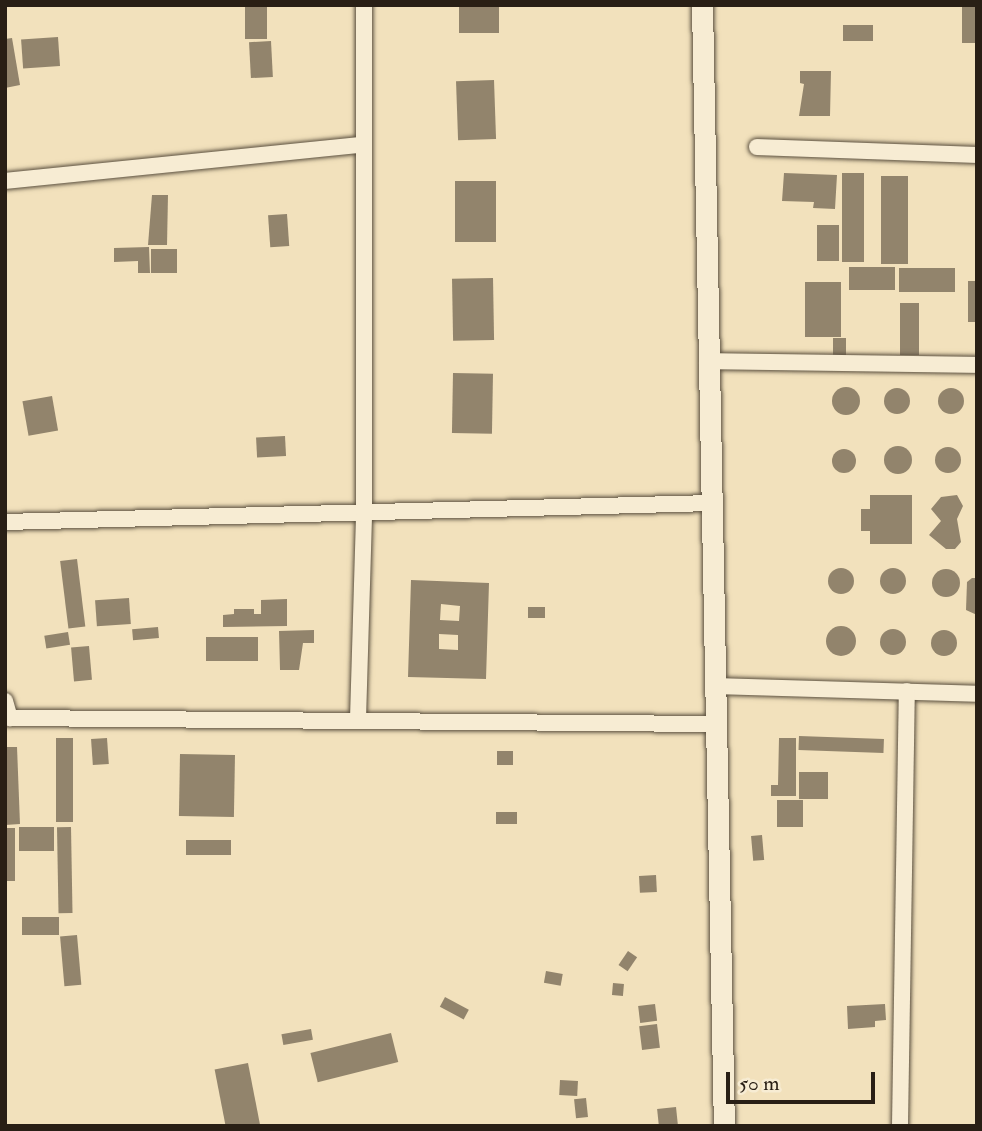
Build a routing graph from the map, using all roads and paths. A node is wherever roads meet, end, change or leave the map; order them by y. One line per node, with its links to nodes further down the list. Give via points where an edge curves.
1 (365, 5): 3 (street)
2 (702, 5): 7 (main road)
3 (362, 145): 6 (street); 10 (street)
4 (757, 147): 5 (street)
5 (977, 156)
6 (5, 181)
7 (708, 361): 8 (street); 9 (main road)
8 (977, 365)
9 (710, 503): 10 (street); 12 (main road)
10 (365, 514): 11 (street); 16 (street)
11 (5, 522)
12 (715, 686): 13 (street); 17 (main road)
13 (907, 691): 14 (street); 19 (street)
14 (977, 694)
15 (5, 701): 16 (street, via 10,718)
16 (358, 719): 17 (street)
17 (715, 724): 18 (main road)
18 (724, 1126)
19 (900, 1126)

